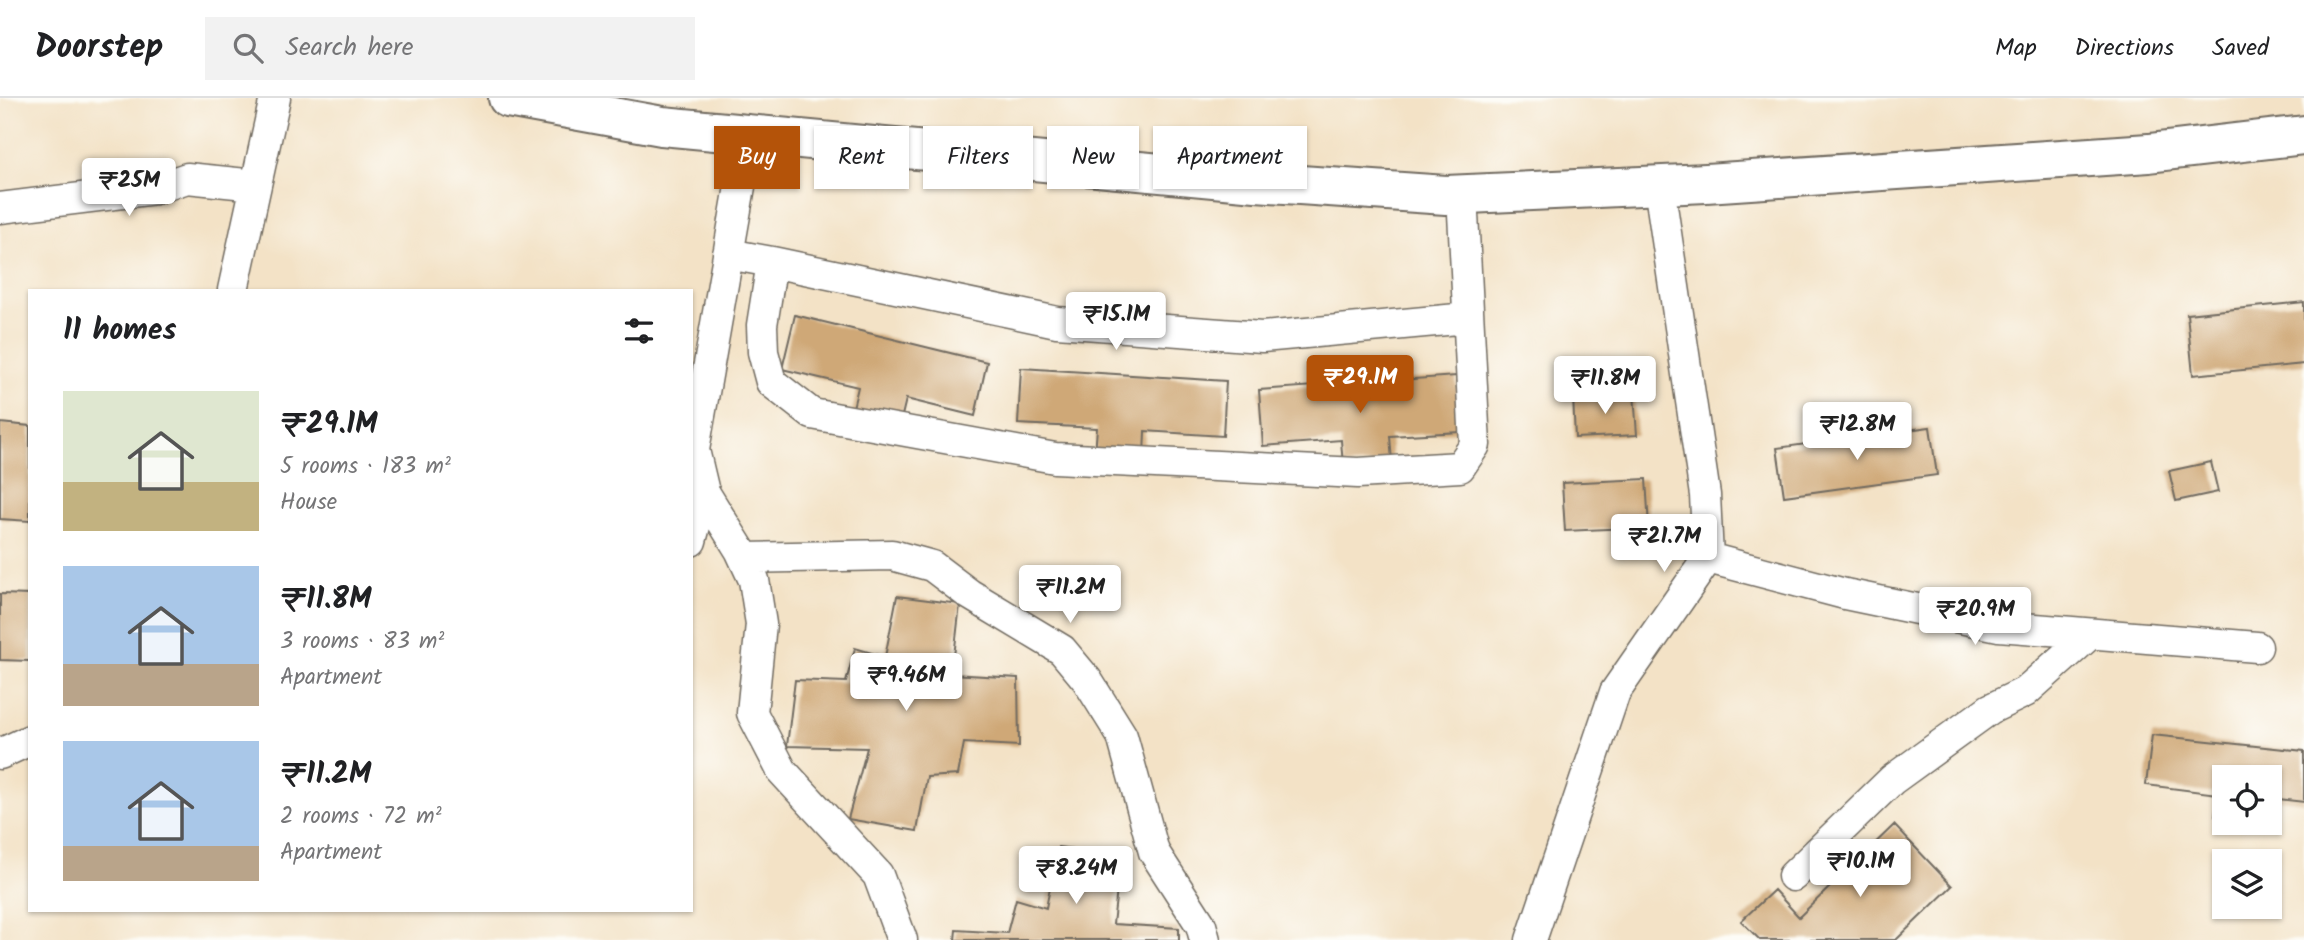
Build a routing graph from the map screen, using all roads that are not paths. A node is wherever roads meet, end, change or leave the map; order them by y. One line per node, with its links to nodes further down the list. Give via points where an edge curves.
1 (275, 98): 6 (street)
2 (508, 98): 3 (street)
3 (714, 131)
4 (2304, 135): 7 (street, via 2149,153)
5 (800, 140): 9 (street, via 1256,182)
6 (256, 185): 10 (street, via 187,177 155,189); 13 (street)
7 (1659, 186): 9 (street); 18 (street, via 1704,495)
8 (739, 189): 11 (street)
9 (1462, 194): 14 (street)
10 (0, 208)
11 (728, 254): 12 (street); 15 (street, via 694,450)
12 (772, 262): 14 (street, via 1057,322 1262,337); 14 (street, via 762,325 763,352 771,382 812,414 1055,458 1358,472 1461,467 1475,445)
13 (233, 289)
14 (1468, 318)
15 (704, 492): 16 (street); 17 (street)
16 (693, 533)
17 (745, 558): 24 (street, via 754,580 761,624 752,712 782,771 878,874); 25 (street, via 892,555 932,565 969,594 1062,650 1122,736 1154,852 1201,925)
18 (1708, 558): 19 (street, via 1846,594 1999,626); 26 (street, via 1615,692)
19 (2090, 634): 20 (street); 23 (street, via 2025,692 1990,709 1892,779)
20 (2257, 647)
21 (28, 741): 22 (street)
22 (0, 754)
23 (1793, 876)
24 (902, 940)
25 (1205, 940)
26 (1531, 940)

